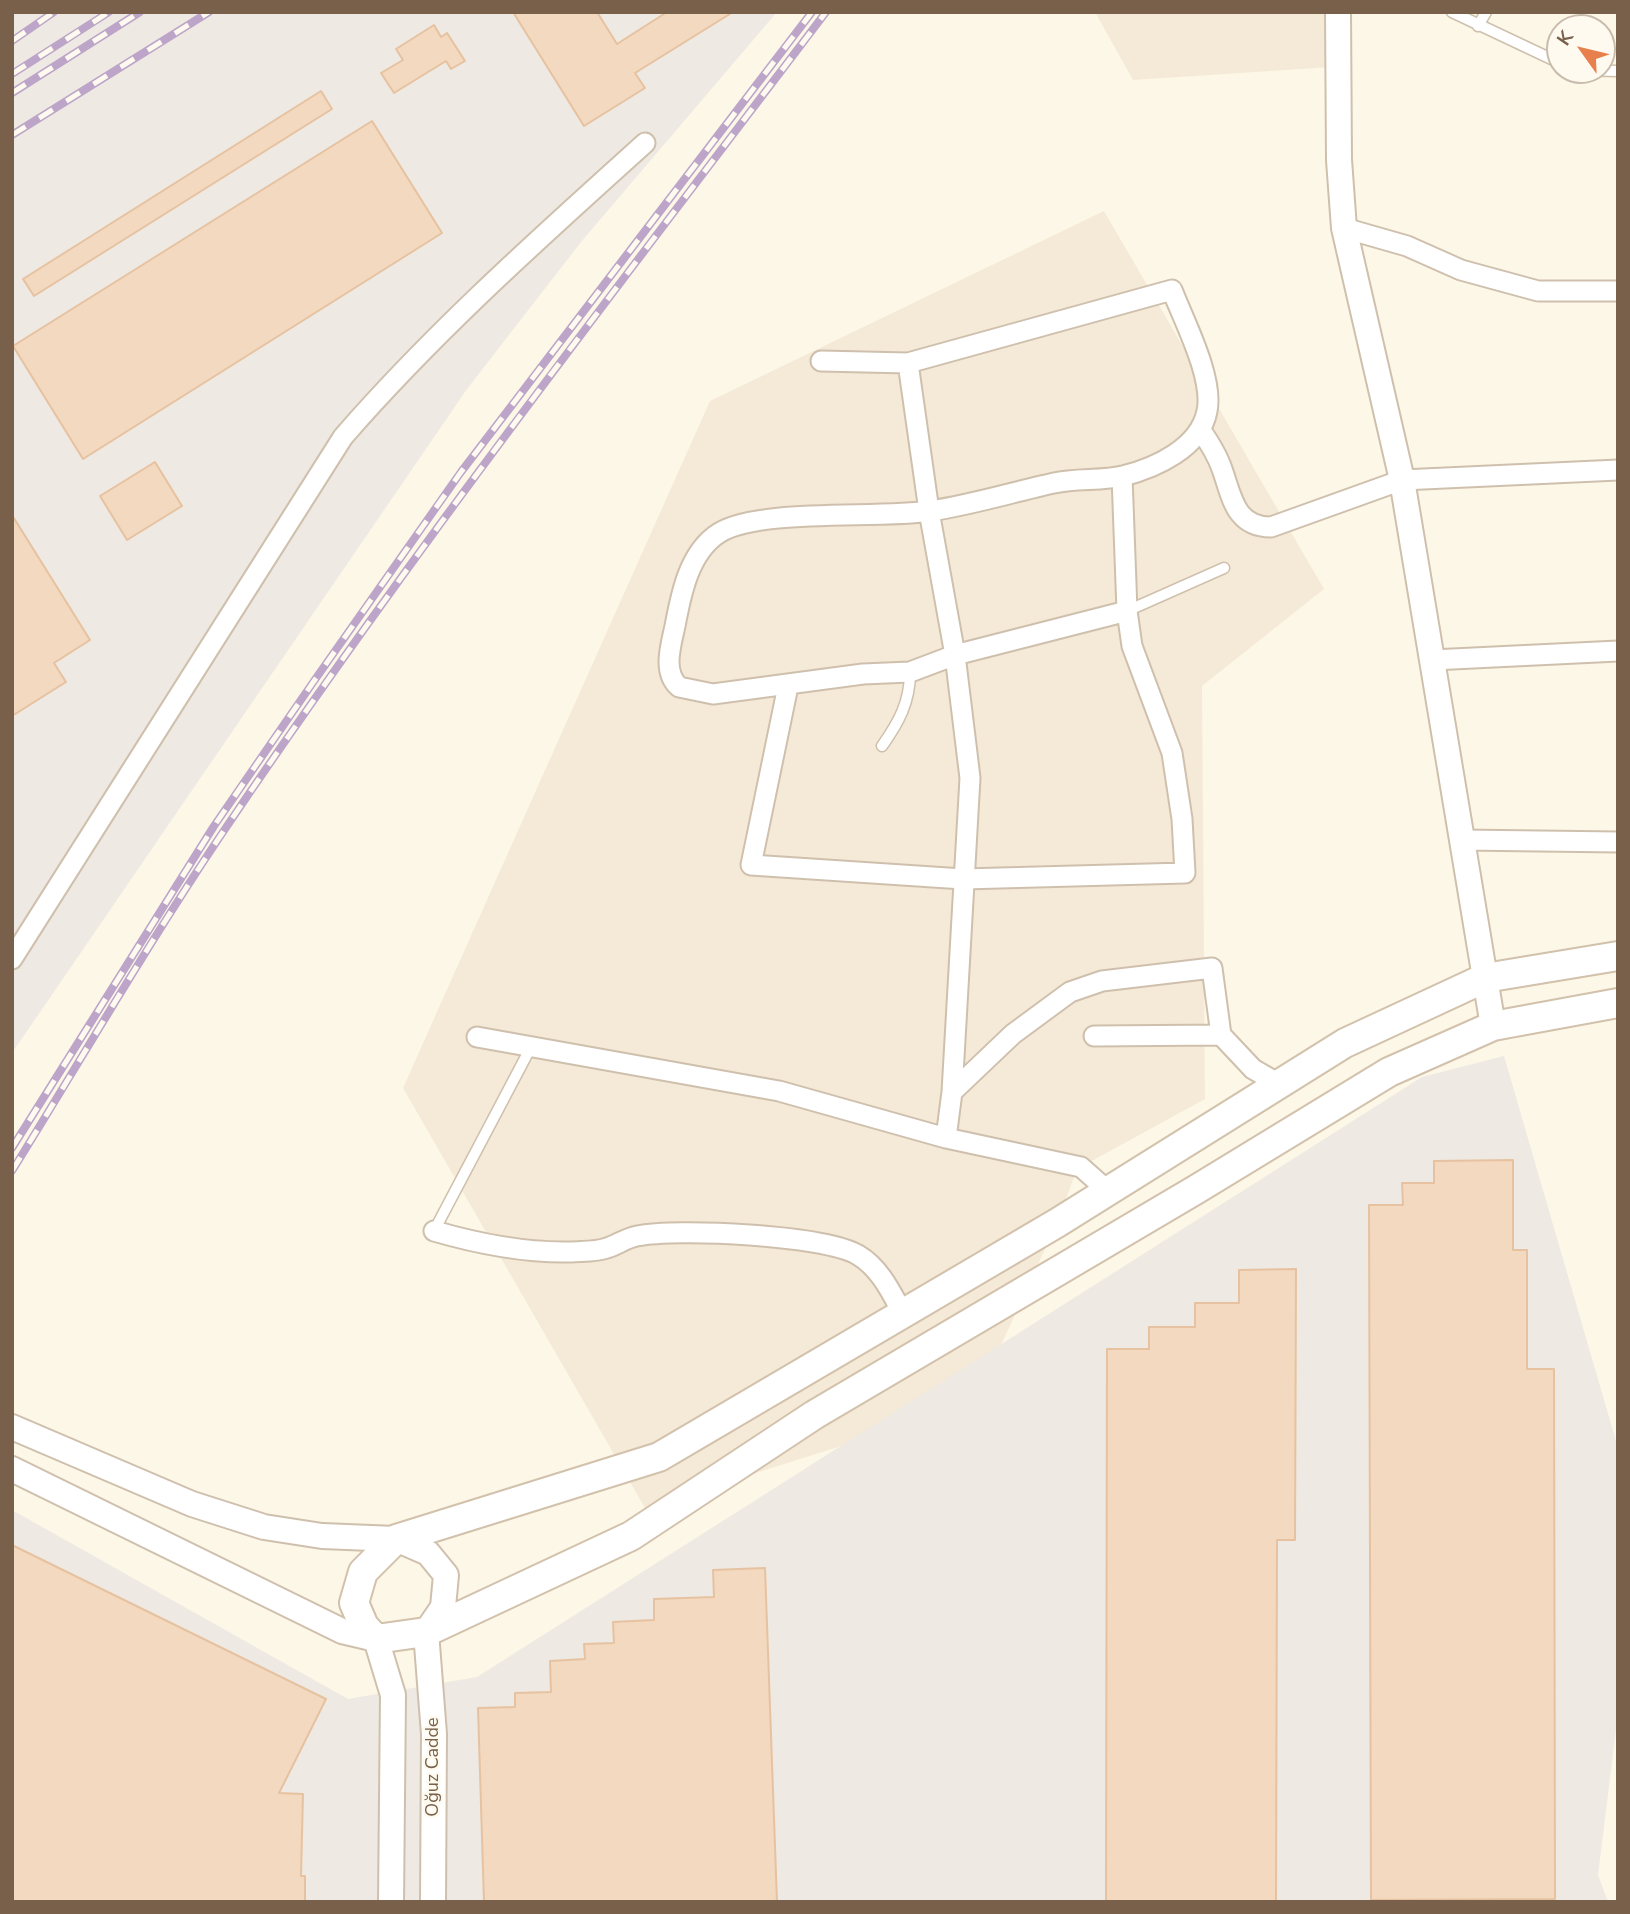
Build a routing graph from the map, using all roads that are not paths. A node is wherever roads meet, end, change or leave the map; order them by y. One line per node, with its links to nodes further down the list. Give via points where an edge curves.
1 (1338, 12): 7 (street)
2 (1452, 12): 4 (lane)
3 (1486, 12): 4 (lane)
4 (1478, 26): 5 (lane)
5 (1546, 57)
6 (645, 144): 28 (street, via 387,387 343,437)
7 (1344, 228): 8 (street, via 1407,246 1461,270 1538,291); 14 (street)
8 (1618, 291)
9 (821, 361): 10 (street)
10 (908, 363): 11 (street, via 1172,290 1207,389 1208,411); 15 (street)
11 (1200, 429): 13 (street, via 1167,459); 14 (street, via 1221,465 1233,506 1244,520 1261,527)
12 (1618, 470): 14 (street)
13 (1122, 476): 15 (street, via 1073,479); 17 (street)
14 (1402, 480): 20 (street)
15 (929, 511): 19 (street); 22 (street, via 750,522 719,533 698,554 685,586 670,650 674,683 684,690 713,694)
16 (1224, 568): 17 (lane)
17 (1127, 611): 19 (street); 26 (street, via 1132,646 1172,753 1185,873)
18 (1618, 651): 20 (street)
19 (955, 655): 21 (street); 26 (street, via 970,778)
20 (1432, 660): 24 (street)
21 (910, 672): 22 (street, via 863,674); 23 (lane, via 905,708)
22 (788, 687): 26 (street, via 751,865)
23 (882, 746)
24 (1462, 840): 25 (street); 29 (street)
25 (1618, 842)
26 (963, 879): 37 (street)
27 (1618, 956): 29 (main road)
28 (12, 959)
29 (1485, 978): 31 (street); 36 (main road, via 1345,1043)
30 (1618, 1003): 31 (main road)
31 (1493, 1026): 45 (main road, via 1388,1072 814,1415 631,1536)
32 (1221, 1035): 33 (street); 36 (street, via 1253,1069); 37 (street, via 1212,968 1102,981 1070,992 1013,1034)
33 (1094, 1036)
34 (477, 1037): 35 (street)
35 (531, 1047): 38 (street, via 779,1091); 40 (lane)
36 (1279, 1084): 39 (main road)
37 (952, 1092): 38 (street)
38 (946, 1138): 39 (street, via 1081,1167)
39 (1108, 1191): 41 (main road)
40 (434, 1230): 41 (street, via 483,1245 533,1251 606,1249 634,1236 699,1230 836,1246 858,1255 884,1279)
41 (903, 1314): 44 (main road, via 659,1457)
42 (12, 1427): 44 (street, via 191,1504 264,1527 322,1536)
43 (12, 1469): 46 (street, via 342,1631)
44 (396, 1539): 45 (street, via 428,1553 446,1575 443,1607); 46 (main road, via 363,1572 354,1603)
45 (426, 1632): 46 (main road); 48 (street, Oğuz Cadde, via 434,1734)
46 (376, 1639): 47 (street, via 393,1695)
47 (391, 1902)
48 (433, 1902)

